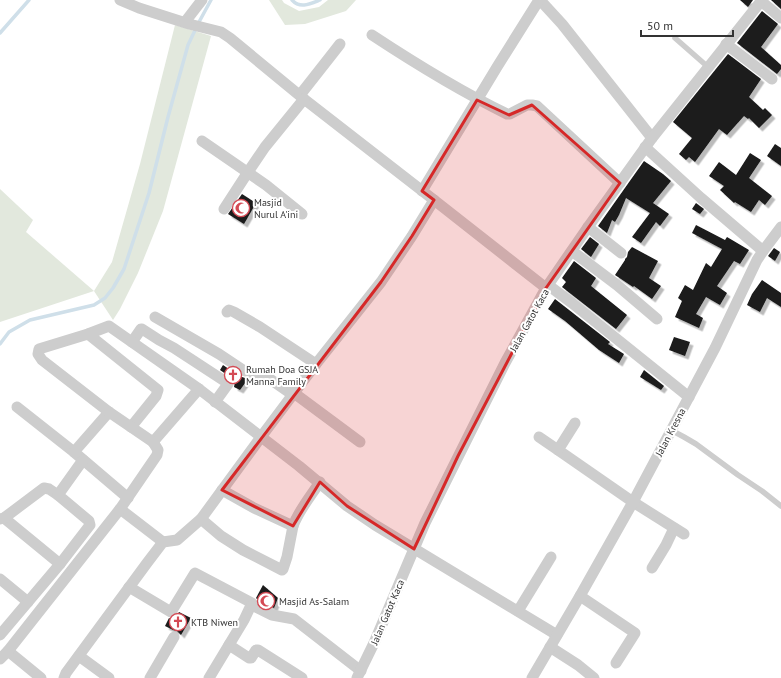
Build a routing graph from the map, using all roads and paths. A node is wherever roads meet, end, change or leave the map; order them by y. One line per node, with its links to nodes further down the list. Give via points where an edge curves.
1 (120, 0): 5 (street)
2 (202, 0): 7 (street)
3 (539, 0): 15 (street); 16 (street, via 562,24)
4 (761, 0): 6 (street); 11 (street, Jalan Gatot Kaca)
5 (142, 4): 7 (street)
6 (781, 18)
7 (187, 23): 14 (street, via 221,32)
8 (372, 35): 15 (street)
9 (675, 38): 12 (lane)
10 (340, 44): 14 (street)
11 (726, 44): 12 (street, Jalan Gatot Kaca); 13 (street)
12 (708, 67): 16 (street, Jalan Gatot Kaca)
13 (772, 79)
14 (302, 97): 19 (street); 21 (street)
15 (477, 100): 20 (street, via 507,114 527,104 537,106); 21 (street)
16 (652, 138): 18 (street, Jalan Gatot Kaca)
17 (202, 141): 19 (street)
18 (645, 147): 20 (street, Jalan Gatot Kaca); 28 (street)
19 (248, 172): 23 (street); 24 (street)
20 (620, 182): 25 (street, Jalan Gatot Kaca)
21 (422, 191): 22 (street)
22 (434, 200): 30 (street); 36 (street, via 381,282)
23 (224, 209)
24 (302, 214)
25 (588, 227): 27 (street, Jalan Gatot Kaca); 29 (street)
26 (781, 227): 28 (street, Jalan Kresna)
27 (572, 251): 30 (street, Jalan Gatot Kaca); 33 (street)
28 (762, 251): 39 (street, Jalan Kresna)
29 (621, 253)
30 (547, 287): 39 (street, via 572,303); 66 (street, Jalan Gatot Kaca, via 505,363)
31 (227, 312): 36 (street, via 234,312)
32 (155, 317): 38 (street, via 243,370 270,379)
33 (657, 319)
34 (88, 334): 35 (street, via 109,326); 42 (street, via 39,349 38,354 42,360); 44 (street, via 158,390)
35 (132, 342): 37 (street); 40 (street, via 141,328 226,382 228,384)
36 (316, 364): 38 (street)
37 (199, 389): 40 (street); 48 (street)
38 (294, 394): 46 (street); 49 (street)
39 (689, 397): 45 (street, Jalan Kresna)
40 (215, 402): 46 (street)
41 (17, 407): 51 (street)
42 (109, 412): 44 (street); 51 (street)
43 (575, 423): 50 (street)
44 (131, 427): 48 (street)
45 (671, 430): 57 (street, Jalan Kresna); 58 (lane, via 684,436)
46 (261, 437): 53 (street); 54 (street)
47 (539, 437): 50 (street)
48 (153, 442): 56 (street, via 158,455)
49 (360, 442)
50 (558, 450): 57 (street)
51 (74, 452): 52 (street)
52 (83, 460): 55 (street); 56 (street)
53 (320, 482): 62 (street, via 299,511); 66 (street, via 375,526)
54 (222, 490): 61 (street); 62 (street)
55 (58, 495): 60 (street, via 44,488); 68 (street, via 89,521 90,525)
56 (128, 498): 59 (street)
57 (633, 502): 63 (street); 72 (street, Jalan Kresna)
58 (781, 506)
59 (120, 509): 65 (street); 81 (street)
60 (2, 519): 68 (street)
61 (200, 519): 62 (street, via 243,550 281,570 284,570); 65 (street, via 177,540)
62 (293, 526)
63 (674, 528): 64 (street); 69 (street)
64 (684, 534)
65 (163, 542): 71 (street)
66 (414, 549): 75 (street); 84 (street, Jalan Gatot Kaca)
67 (551, 557): 75 (street)
68 (60, 564): 73 (street)
69 (652, 568)
70 (0, 579): 73 (street)
71 (129, 586): 74 (street, via 171,612 195,573); 82 (street)
72 (580, 596): 77 (street, Jalan Kresna); 83 (street, via 635,633)
73 (28, 602): 76 (street)
74 (252, 605): 79 (street); 84 (street, via 272,615 294,619)
75 (518, 611): 77 (street)
76 (0, 635)
77 (557, 635): 80 (street, Jalan Kresna)
78 (174, 637): 88 (street)
79 (228, 646): 89 (street); 90 (street, via 249,658 258,650)
80 (550, 647): 91 (street, Jalan Kresna); 92 (street)
81 (4, 655): 85 (street)
82 (79, 656): 86 (street); 87 (street)
83 (616, 663)
84 (359, 674)
85 (41, 678)
86 (64, 678)
87 (109, 678)
88 (150, 678)
89 (209, 678)
90 (302, 678)
91 (532, 678)
92 (594, 678)

